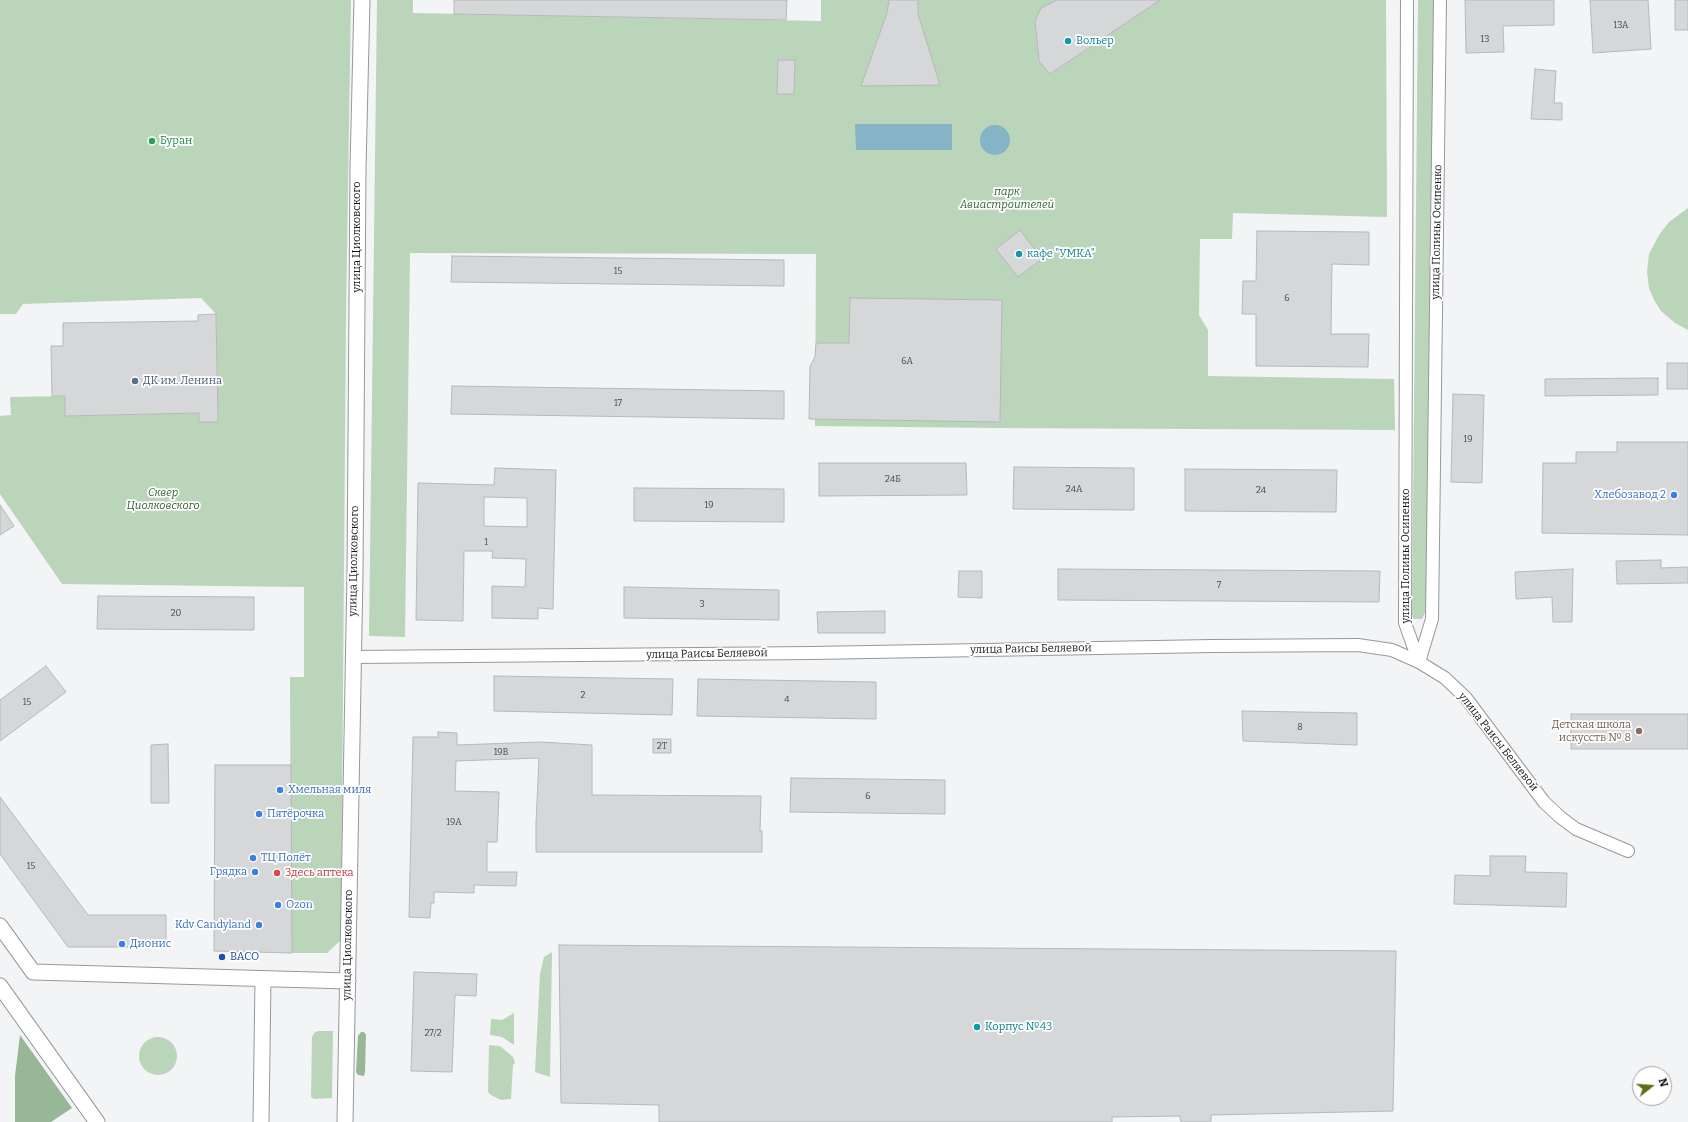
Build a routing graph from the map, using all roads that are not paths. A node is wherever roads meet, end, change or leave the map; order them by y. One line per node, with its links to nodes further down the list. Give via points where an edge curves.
1 (362, 0): 4 (street, улица Циолковского)
2 (1407, 0): 5 (street, улица Полины Осипенко, via 1405,622)
3 (1440, 0): 5 (street, улица Полины Осипенко, via 1432,619)
4 (353, 657): 5 (street, улица Раисы Беляевой, via 1358,645 1392,650); 9 (street, улица Циолковского)
5 (1419, 662): 6 (street, улица Раисы Беляевой, via 1445,678 1466,698 1544,802 1560,817 1576,829)
6 (1628, 851)
7 (0, 926): 8 (street, via 33,972)
8 (263, 979): 9 (street); 12 (street)
9 (348, 981): 13 (street, улица Циолковского)
10 (0, 986): 11 (street)
11 (97, 1122)
12 (260, 1122)
13 (345, 1122)

